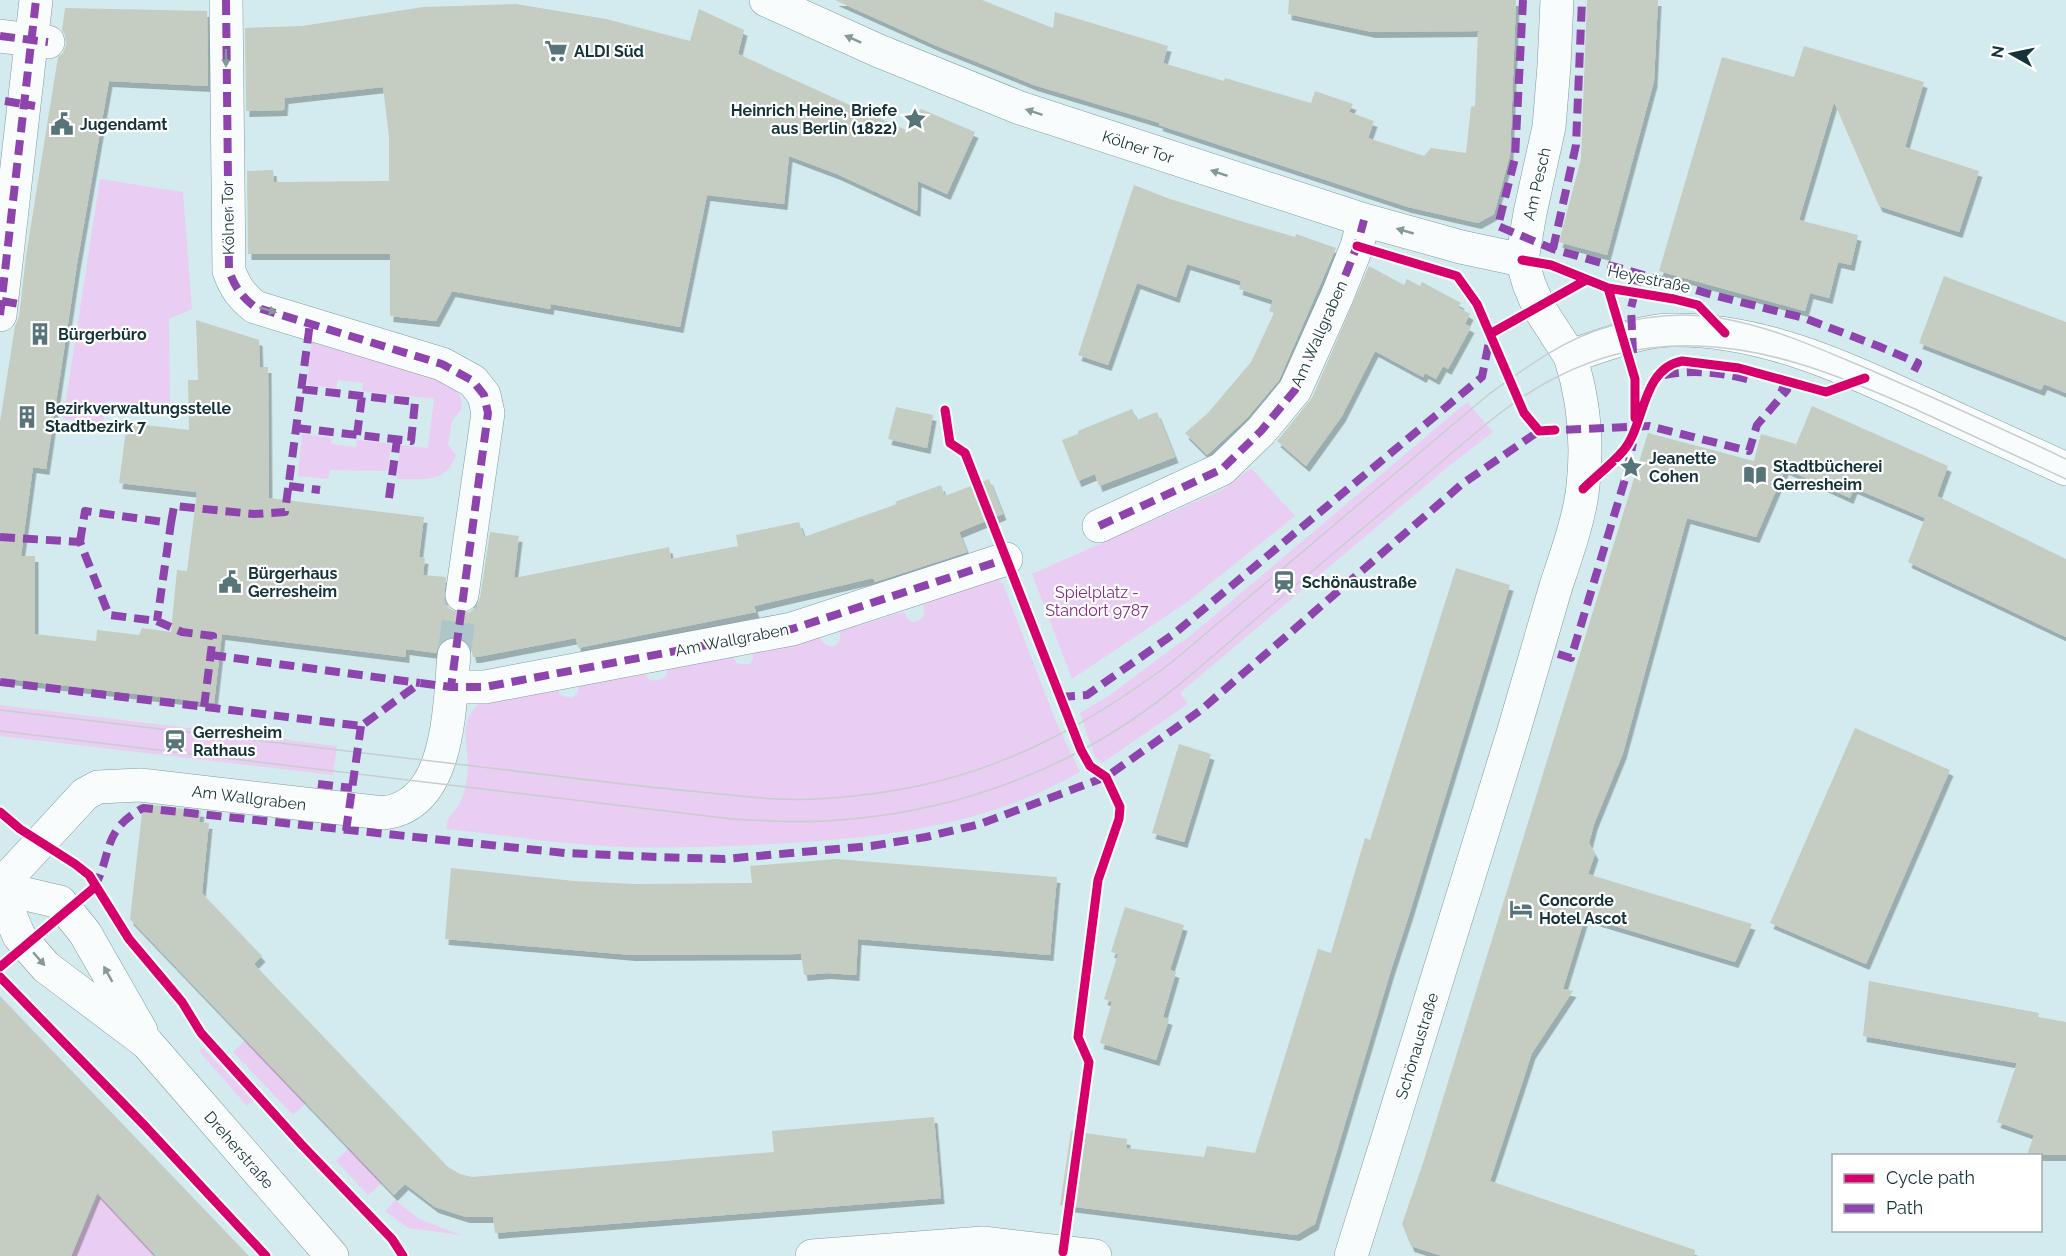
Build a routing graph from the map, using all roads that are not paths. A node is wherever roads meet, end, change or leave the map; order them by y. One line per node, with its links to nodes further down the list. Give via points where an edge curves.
1 (36, 0): 6 (street)
2 (226, 0): 15 (street, Kölner Tor, one-way to 15, via 229,271 242,297 255,307 442,364 473,381 484,395 488,413)
3 (766, 0): 7 (street, Kölner Tor, one-way to 3, via 1020,108)
4 (1557, 0): 9 (street, Am Pesch, via 1549,127)
5 (0, 36): 6 (street)
6 (40, 41): 8 (street, via 21,104)
7 (1364, 220): 9 (street, Kölner Tor, one-way to 7); 13 (street, Am Wallgraben, via 1338,294 1295,390 1261,431 1222,469)
8 (9, 225): 10 (street)
9 (1522, 260): 11 (street, Am Pesch, via 1539,308)
10 (7, 307)
11 (1570, 356): 12 (street, via 1622,339 1670,330 1748,336 1865,378); 23 (street, Schönaustraße, via 1582,397 1583,489 1460,909)
12 (2066, 469)
13 (1099, 526)
14 (1006, 560): 17 (street, Am Wallgraben, via 792,629 485,687)
15 (462, 596)
16 (454, 655): 17 (street, Am Wallgraben)
17 (451, 687): 18 (street, Am Wallgraben, via 440,762 430,782 410,805 396,812 140,785 98,787 86,794)
18 (0, 888): 19 (street, Dreherstraße, one-way to 19, via 19,936 46,967); 19 (street, Dreherstraße, one-way to 18, via 85,933 60,902)
19 (147, 1043): 20 (street, Dreherstraße)
20 (332, 1256)
21 (812, 1256): 22 (street, via 983,1243)
22 (1095, 1256)
23 (1351, 1256)

